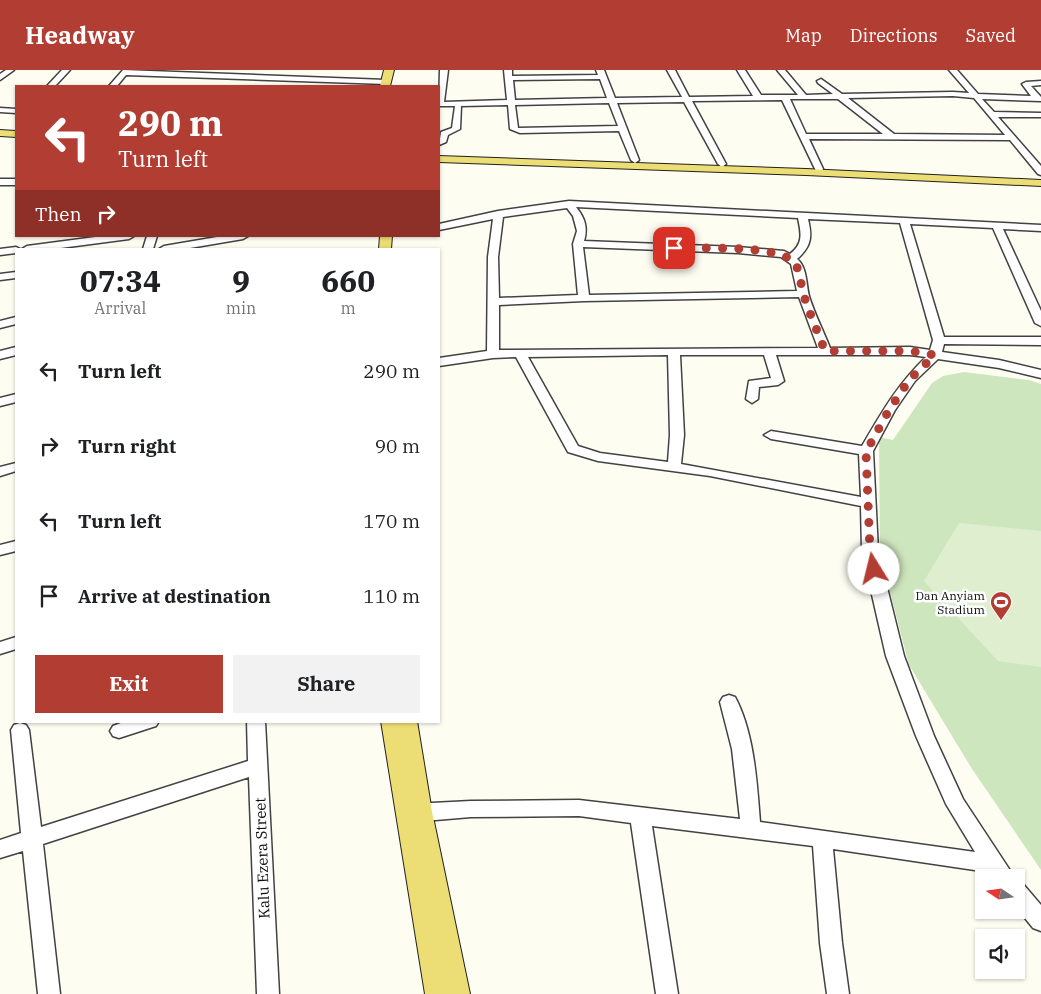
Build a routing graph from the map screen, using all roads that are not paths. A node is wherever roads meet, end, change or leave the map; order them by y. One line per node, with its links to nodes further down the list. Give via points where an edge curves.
1 (10, 70): 16 (street)
2 (66, 70): 22 (street)
3 (301, 70): 18 (street)
4 (378, 70): 20 (main road)
5 (389, 70): 21 (main road)
6 (444, 70): 27 (street)
7 (671, 70): 33 (street)
8 (741, 70): 29 (street)
9 (781, 70): 31 (street)
10 (953, 70): 26 (street)
11 (126, 71): 14 (street); 23 (street)
12 (508, 74): 13 (street); 35 (street)
13 (602, 74): 34 (street)
14 (186, 75): 15 (street); 24 (street)
15 (219, 76): 18 (street); 25 (street)
16 (0, 78)
17 (821, 81): 28 (street)
18 (293, 82): 20 (street)
19 (1041, 83): 32 (street, via 1026,84)
20 (375, 84): 21 (street)
21 (385, 84)
22 (52, 85)
23 (114, 85)
24 (177, 85)
25 (213, 85)
26 (976, 96): 28 (street); 32 (street); 40 (street)
27 (440, 97)
28 (841, 97): 31 (street); 46 (street)
29 (759, 98): 30 (street); 33 (street)
30 (785, 98): 31 (street); 45 (street)
31 (806, 98)
32 (1039, 99)
33 (687, 100): 34 (street); 52 (street)
34 (612, 101): 35 (street); 42 (street)
35 (511, 103): 36 (street); 42 (street, via 514,129 518,130)
36 (440, 104)
37 (458, 107): 48 (street, via 456,129 444,134)
38 (0, 110): 39 (street)
39 (15, 111)
40 (992, 114): 41 (street); 47 (street)
41 (1041, 115)
42 (623, 128): 51 (street)
43 (0, 135): 44 (main road)
44 (15, 136)
45 (804, 136): 46 (street); 54 (street)
46 (892, 137): 47 (street)
47 (1013, 138): 55 (street)
48 (440, 142)
49 (440, 157): 51 (main road)
50 (440, 157): 53 (main road)
51 (635, 160): 52 (main road)
52 (722, 164): 53 (main road)
53 (745, 167): 54 (main road); 59 (main road)
54 (819, 169): 56 (main road)
55 (1041, 172)
56 (1041, 179)
57 (0, 182): 58 (street)
58 (15, 182)
59 (1041, 183)
60 (569, 204): 61 (street); 62 (street); 69 (street, via 578,216 582,231)
61 (498, 214): 65 (street); 79 (street, via 493,257)
62 (802, 215): 63 (street); 74 (street, via 807,243)
63 (904, 220): 64 (street); 84 (street)
64 (996, 225): 66 (street); 81 (street)
65 (440, 227)
66 (1041, 228)
67 (121, 237): 70 (street)
68 (237, 237): 71 (street)
69 (578, 244): 74 (street, via 745,250 784,254); 78 (street)
70 (35, 248)
71 (170, 248)
72 (15, 250): 73 (street)
73 (0, 252)
74 (791, 258): 77 (street, via 796,263)
75 (15, 275): 76 (street)
76 (0, 277)
77 (803, 294): 78 (street); 87 (street)
78 (584, 298): 79 (street)
79 (494, 302): 89 (street)
80 (15, 320): 82 (street)
81 (1041, 323)
82 (0, 324)
83 (1041, 341): 84 (street)
84 (937, 347): 87 (street, via 910,351); 93 (street); 98 (street, via 889,410)
85 (15, 351): 91 (street)
86 (769, 351): 87 (street); 88 (street); 95 (street, via 778,381 753,384)
87 (825, 351)
88 (674, 352): 90 (street); 99 (street, via 677,426)
89 (493, 354): 90 (street); 92 (street)
90 (520, 354): 99 (street, via 573,449 598,457)
91 (0, 355)
92 (440, 362)
93 (1041, 374)
94 (15, 398): 96 (street)
95 (752, 399)
96 (0, 402)
97 (771, 435): 98 (street)
98 (866, 452): 102 (street)
99 (674, 466): 102 (street)
100 (15, 467): 101 (street)
101 (0, 472)
102 (869, 503): 122 (street, via 870,551 895,656 925,736 956,804)
103 (15, 546): 104 (street)
104 (0, 550)
105 (15, 643): 106 (street)
106 (0, 648)
107 (729, 702): 117 (street, via 740,733)
108 (144, 723): 113 (street)
109 (256, 723): 114 (street, Kalu Ezera Street)
110 (392, 723): 115 (main road)
111 (406, 723): 115 (main road)
112 (20, 730): 118 (street)
113 (119, 731)
114 (258, 766): 118 (street); 126 (street, Kalu Ezera Street)
115 (414, 813): 116 (street, via 579,808); 127 (main road); 128 (main road)
116 (640, 815): 117 (street); 129 (street)
117 (751, 829): 119 (street)
118 (32, 838): 120 (street); 125 (street)
119 (822, 838): 121 (street); 130 (street)
120 (0, 849)
121 (989, 869)
122 (999, 869)
123 (1025, 902): 124 (street)
124 (1041, 921)
125 (49, 994)
126 (268, 994)
127 (439, 994)
128 (456, 994)
129 (667, 994)
130 (838, 994)

